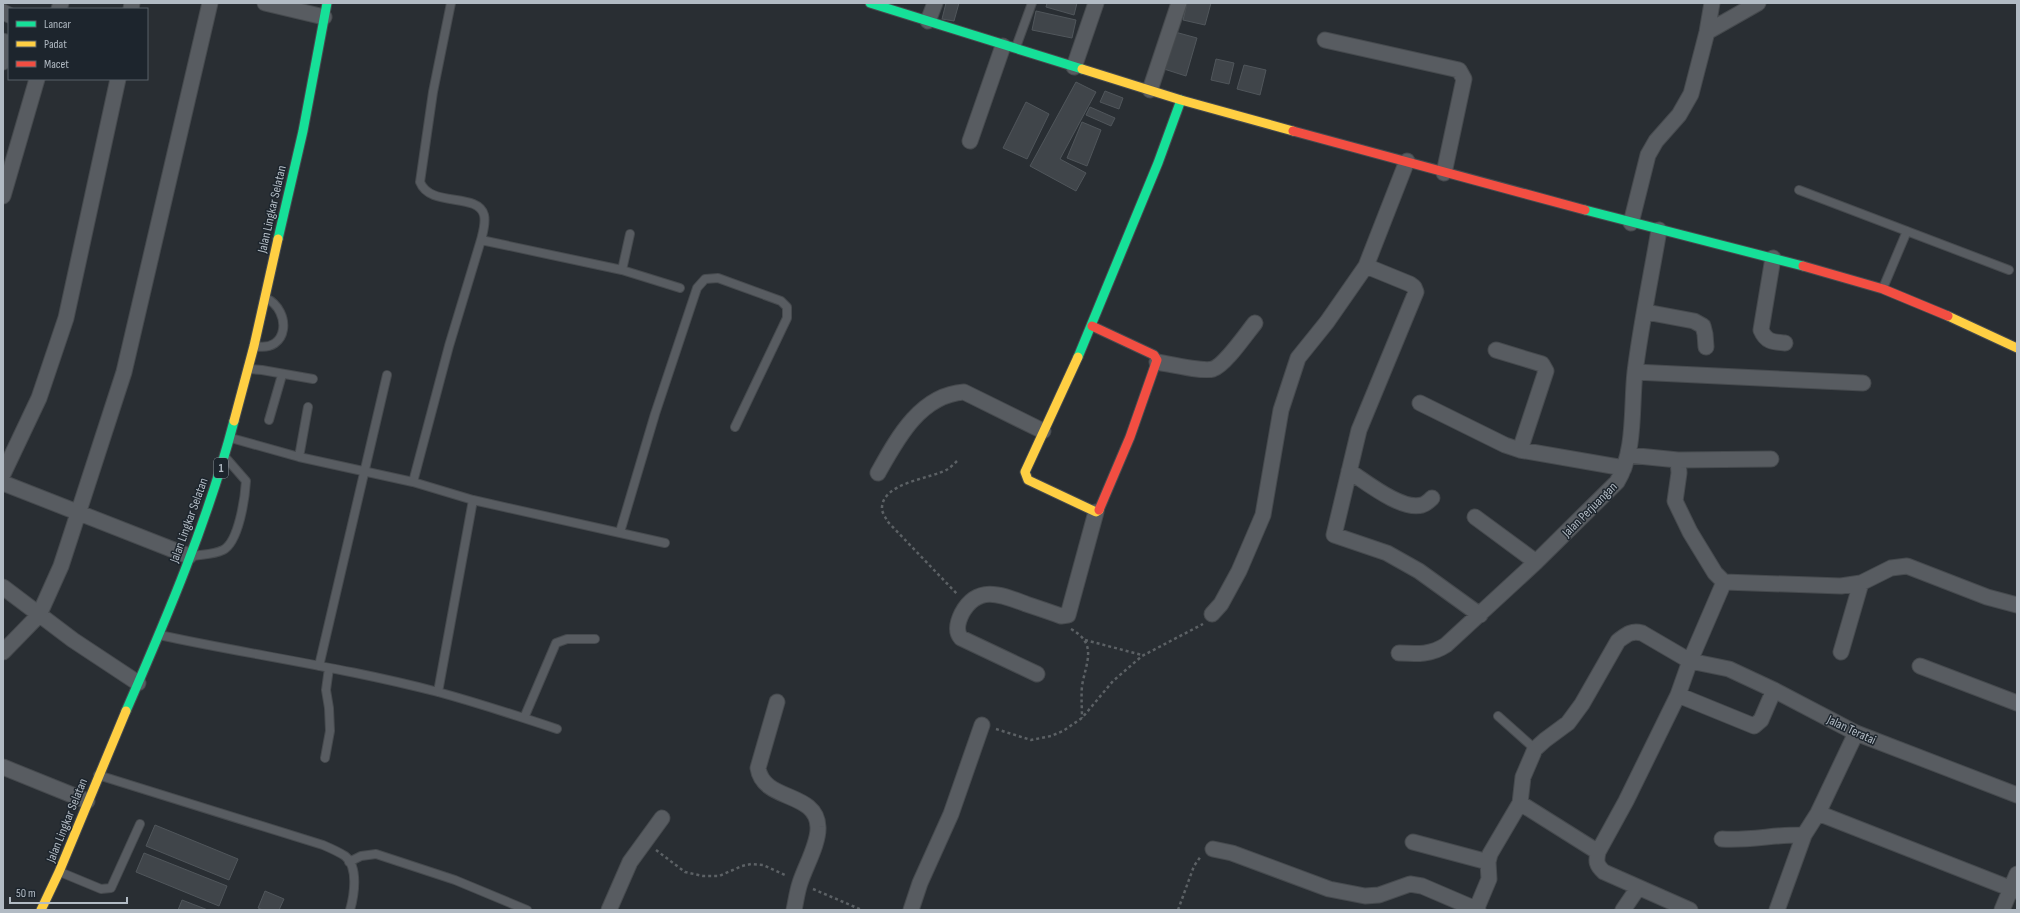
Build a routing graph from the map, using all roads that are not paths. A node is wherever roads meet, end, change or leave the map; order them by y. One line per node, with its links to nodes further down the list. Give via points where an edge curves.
1 (210, 3): 75 (street, via 128,357)
2 (265, 3): 11 (street)
3 (451, 3): 32 (lane, via 433,92 420,182 423,189 431,195 480,208 484,225)
4 (870, 3): 12 (main road)
5 (935, 3): 12 (street)
6 (1032, 3): 16 (lane)
7 (1096, 3): 18 (street)
8 (1179, 3): 21 (street)
9 (1712, 3): 13 (street)
10 (1758, 3): 13 (street)
11 (326, 10): 39 (main road, Jalan Lingkar Selatan / 1, via 303,131)
12 (928, 21): 16 (main road)
13 (1707, 32): 28 (street, via 1690,94 1679,115 1656,141 1648,155)
14 (1325, 40): 25 (street, via 1459,70 1462,74 1462,86)
15 (8, 46): 17 (street)
16 (1009, 47): 18 (main road); 23 (street)
17 (3, 62)
18 (1074, 67): 21 (main road)
19 (37, 80): 27 (street)
20 (118, 80): 70 (street, via 66,318 39,398)
21 (1150, 90): 22 (main road)
22 (1181, 100): 24 (main road); 42 (main road)
23 (970, 142)
24 (1407, 162): 25 (main road); 34 (street)
25 (1444, 173): 28 (main road)
26 (1799, 190): 30 (lane)
27 (3, 196)
28 (1631, 223): 29 (main road)
29 (1659, 230): 33 (main road); 40 (street, Jalan Perjuangan)
30 (1907, 231): 36 (lane); 38 (lane)
31 (630, 234): 35 (lane)
32 (481, 240): 35 (lane); 71 (lane, via 449,346)
33 (1773, 258): 38 (main road); 43 (street, via 1761,330 1764,337 1770,341)
34 (1366, 266): 68 (street, via 1410,284 1416,292 1359,430); 86 (street, via 1298,358 1281,410 1263,515 1239,571 1221,604)
35 (622, 270): 37 (lane)
36 (2009, 270)
37 (680, 288)
38 (1882, 289): 46 (main road)
39 (264, 297): 44 (main road, Jalan Lingkar Selatan / 1); 44 (lane, via 276,303 282,315 281,337 277,343 268,347)
40 (1646, 312): 45 (street, via 1694,321 1703,326); 50 (street, Jalan Perjuangan)
41 (1254, 323): 48 (street, via 1213,369 1204,370)
42 (1092, 326): 48 (main road, via 1154,355); 59 (main road)
43 (1785, 343)
44 (254, 346): 49 (main road, Jalan Lingkar Selatan / 1)
45 (1706, 347)
46 (2017, 348)
47 (1496, 350): 61 (street, via 1542,364 1546,371)
48 (1157, 362): 76 (main road, via 1101,509)
49 (248, 369): 51 (lane); 60 (main road, Jalan Lingkar Selatan / 1)
50 (1635, 372): 54 (street); 66 (street, Jalan Perjuangan)
51 (282, 375): 53 (lane); 57 (lane)
52 (387, 375): 67 (lane)
53 (313, 380)
54 (1863, 382)
55 (1420, 403): 61 (street)
56 (308, 407): 63 (lane)
57 (269, 420)
58 (735, 427): 78 (lane, via 788,318 787,307 780,301 718,278 705,279 697,288)
59 (1043, 432): 69 (street, via 964,392 951,393 939,399 903,429); 76 (main road, via 1025,472 1026,478)
60 (230, 438): 62 (main road, Jalan Lingkar Selatan / 1); 63 (lane)
61 (1520, 450): 66 (street)
62 (225, 457): 80 (main road, Jalan Lingkar Selatan / 1); 80 (lane, via 246,481 245,498 232,541 224,550 216,553)
63 (299, 457): 67 (lane)
64 (1771, 459): 65 (street)
65 (1678, 460): 66 (street); 82 (street, via 1675,501 1690,532)
66 (1626, 461): 81 (street, Jalan Perjuangan, via 1616,482)
67 (364, 471): 71 (lane); 95 (lane)
68 (1349, 471): 73 (street, via 1396,501 1422,505); 88 (street, via 1334,535 1387,553 1419,571)
69 (878, 473)
70 (3, 474)
71 (413, 482): 74 (lane)
72 (3, 483): 75 (street)
73 (1432, 498)
74 (473, 500): 78 (lane); 101 (lane)
75 (78, 512): 80 (street); 87 (street, via 61,566)
76 (1096, 512): 98 (street, via 1068,615 1062,616 1000,594 987,593 966,604 959,618 957,626 961,638)
77 (1475, 517): 81 (street)
78 (620, 532): 79 (lane)
79 (665, 543)
80 (190, 556): 89 (main road, Jalan Lingkar Selatan / 1)
81 (1536, 562): 88 (street, Jalan Perjuangan)
82 (1724, 582): 83 (street, via 1841,586); 94 (street)
83 (1861, 583): 85 (street, via 1891,568 1907,566 1987,597); 92 (street)
84 (3, 587): 87 (street)
85 (2017, 605)
86 (1212, 614)
87 (39, 615): 91 (street); 99 (street)
88 (1480, 615): 93 (street, Jalan Perjuangan, via 1438,650 1423,654)
89 (159, 635): 95 (lane); 99 (main road, Jalan Lingkar Selatan / 1)
90 (595, 639): 106 (lane, via 567,639 556,643)
91 (3, 652)
92 (1841, 652)
93 (1399, 653)
94 (1690, 661): 100 (street, Jalan Teratai, via 1729,670); 102 (street); 110 (street, Jalan Teratai, via 1642,633 1634,631 1627,634 1618,641 1582,704 1568,723)
95 (319, 666): 97 (lane)
96 (1920, 666): 104 (street)
97 (329, 668): 101 (lane); 111 (lane, via 326,690 330,731)
98 (1037, 674)
99 (138, 683): 113 (main road, Jalan Lingkar Selatan / 1)
100 (1774, 690): 102 (street, via 1761,720 1754,726); 109 (street, Jalan Teratai)
101 (438, 692): 106 (lane)
102 (1678, 695): 124 (street)
103 (777, 702): 136 (street, via 758,768 759,777 766,786 805,804 812,810 818,827)
104 (2017, 703)
105 (1498, 716): 110 (lane)
106 (524, 718): 108 (lane)
107 (982, 725): 137 (street, via 951,814 920,883)
108 (557, 729)
109 (1856, 733): 114 (street, Jalan Teratai); 117 (street)
110 (1535, 750): 116 (street, via 1524,777)
111 (325, 758)
112 (3, 767): 115 (street)
113 (98, 775): 115 (main road, Jalan Lingkar Selatan / 1); 125 (lane, via 323,845 347,857)
114 (2017, 795)
115 (87, 802): 127 (main road, Jalan Lingkar Selatan / 1)
116 (1520, 803): 124 (street); 126 (street, via 1490,854)
117 (1818, 813): 120 (street); 130 (street)
118 (662, 818): 135 (street, via 630,862)
119 (140, 824): 127 (lane, via 110,888 101,889)
120 (1804, 834): 121 (street, via 1746,840); 141 (street)
121 (1722, 839)
122 (1413, 842): 126 (street)
123 (1213, 849): 138 (street, via 1329,889 1365,896 1379,895 1410,884 1422,886)
124 (1598, 852): 129 (street, via 1598,867)
125 (349, 862): 131 (lane, via 361,856 376,854 455,880); 133 (lane, via 353,870 354,885)
126 (1488, 862): 138 (street, via 1489,879)
127 (59, 872): 132 (main road, Jalan Lingkar Selatan / 1)
128 (2017, 874): 130 (street)
129 (1638, 888): 139 (street); 140 (street)
130 (2014, 889): 142 (street)
131 (511, 907): 134 (lane)
132 (41, 910)
133 (350, 910)
134 (527, 910)
135 (609, 910)
136 (794, 910)
137 (911, 910)
138 (1477, 910)
139 (1623, 910)
140 (1690, 910)
141 (1777, 910)
142 (2002, 910)

